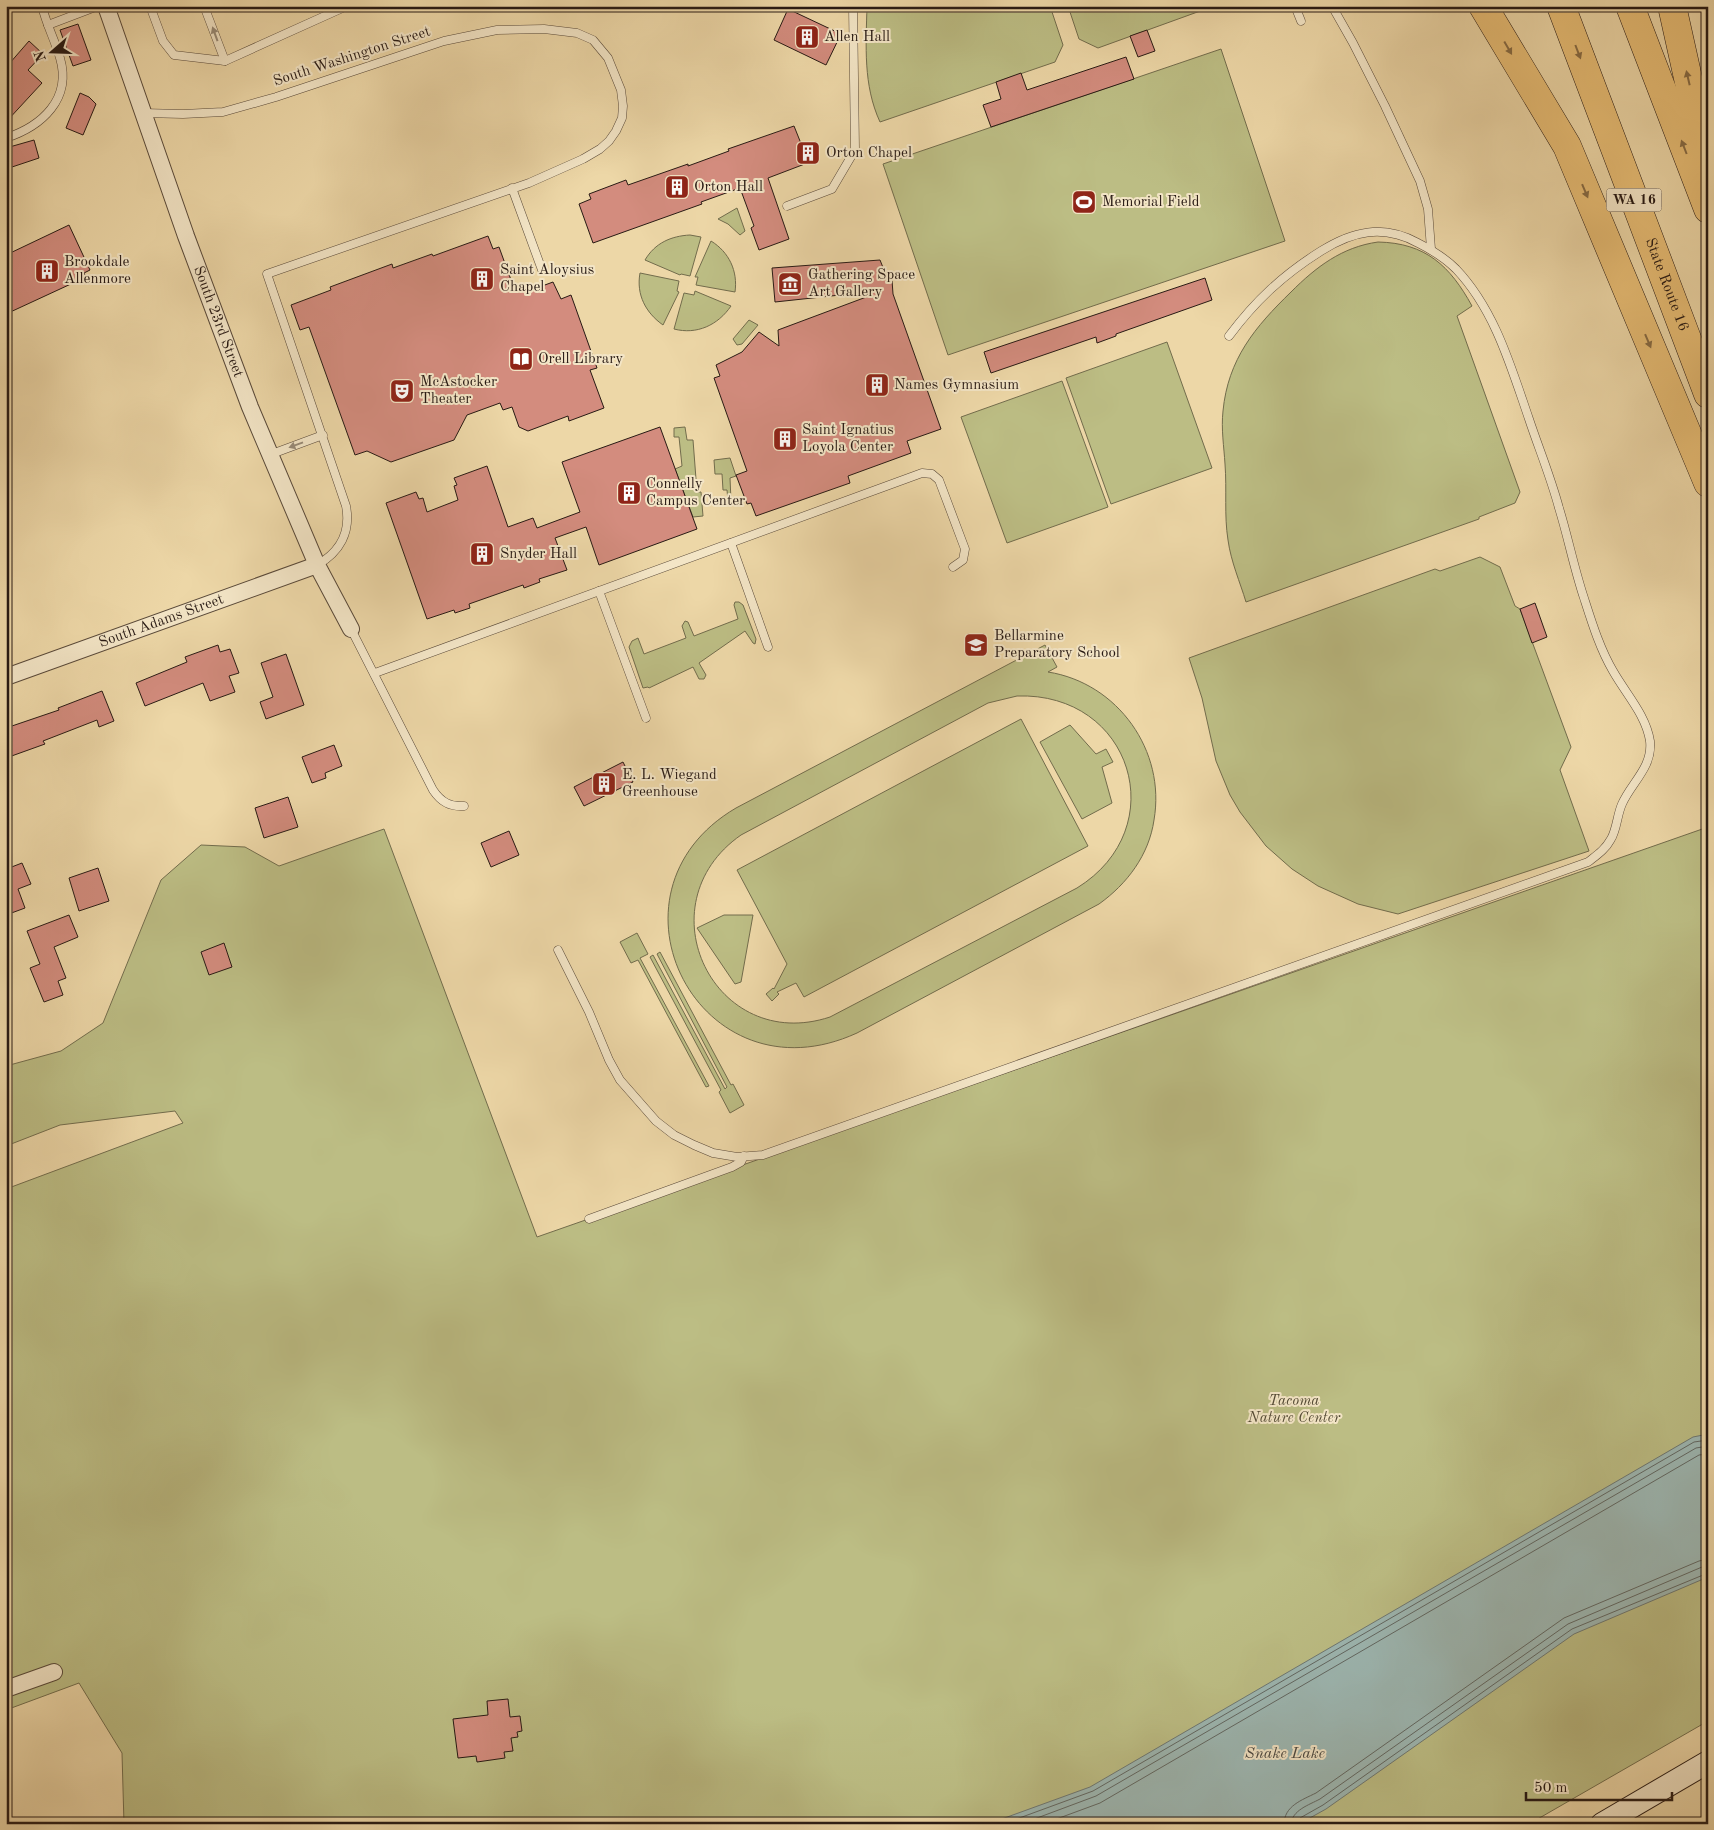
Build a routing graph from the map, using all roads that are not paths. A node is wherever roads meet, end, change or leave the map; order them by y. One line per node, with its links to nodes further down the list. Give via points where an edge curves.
1 (42, 6): 15 (lane)
2 (98, 6): 15 (lane)
3 (106, 6): 17 (street, South 23rd Street)
4 (150, 6): 16 (lane, via 163,41 174,55)
5 (204, 6): 16 (lane, one-way to 5)
6 (347, 6): 16 (lane)
7 (853, 6): 21 (lane, via 855,150 832,189)
8 (1295, 6): 14 (lane)
9 (1332, 6): 23 (lane, via 1420,181 1428,209)
10 (1483, 6): 29 (highway, one-way to 29, via 1567,146)
11 (1561, 6): 26 (highway, State Route 16 / WA 16, one-way to 26)
12 (1630, 6): 22 (highway, one-way to 12)
13 (1672, 6): 19 (highway, one-way to 13, via 1694,105)
14 (1301, 21)
15 (48, 25): 18 (lane, via 63,70 59,97 34,125)
16 (225, 62)
17 (143, 113): 20 (lane, South Washington Street, via 223,112 475,34 523,29 571,32 593,40 608,58 621,90 622,118 600,149); 28 (street, South 23rd Street)
18 (6, 138)
19 (1708, 142)
20 (512, 188): 24 (lane); 27 (lane, South Washington Street, via 267,274)
21 (787, 206)
22 (1708, 209)
23 (1431, 249): 25 (lane, via 1391,232 1350,236 1307,260 1278,282 1247,311); 41 (lane, via 1456,268 1492,321 1559,506 1598,642 1645,725 1650,743 1648,759 1621,805 1612,838 1602,852 1588,862 763,1155)
24 (542, 270)
25 (1230, 336)
26 (1708, 394)
27 (323, 435): 28 (lane, one-way to 28); 31 (lane, via 348,516 347,530 339,547)
28 (269, 455): 31 (street, South 23rd Street)
29 (1708, 483)
30 (731, 543): 32 (lane, via 927,473 939,480 965,549 963,560); 33 (lane); 35 (lane)
31 (317, 565): 34 (street, South 23rd Street); 37 (street, South Adams Street)
32 (953, 567)
33 (599, 591): 36 (lane); 38 (lane)
34 (351, 628): 36 (lane)
35 (768, 647)
36 (375, 673): 39 (lane, via 439,799 456,807)
37 (6, 676)
38 (646, 718)
39 (464, 806)
40 (558, 950): 41 (lane, via 609,1060 639,1104 662,1126 694,1146)
41 (744, 1156): 42 (lane, via 732,1167)
42 (589, 1219)
43 (54, 1672): 44 (street)
44 (6, 1689)
45 (1708, 1762): 46 (main road)
46 (1602, 1824)

